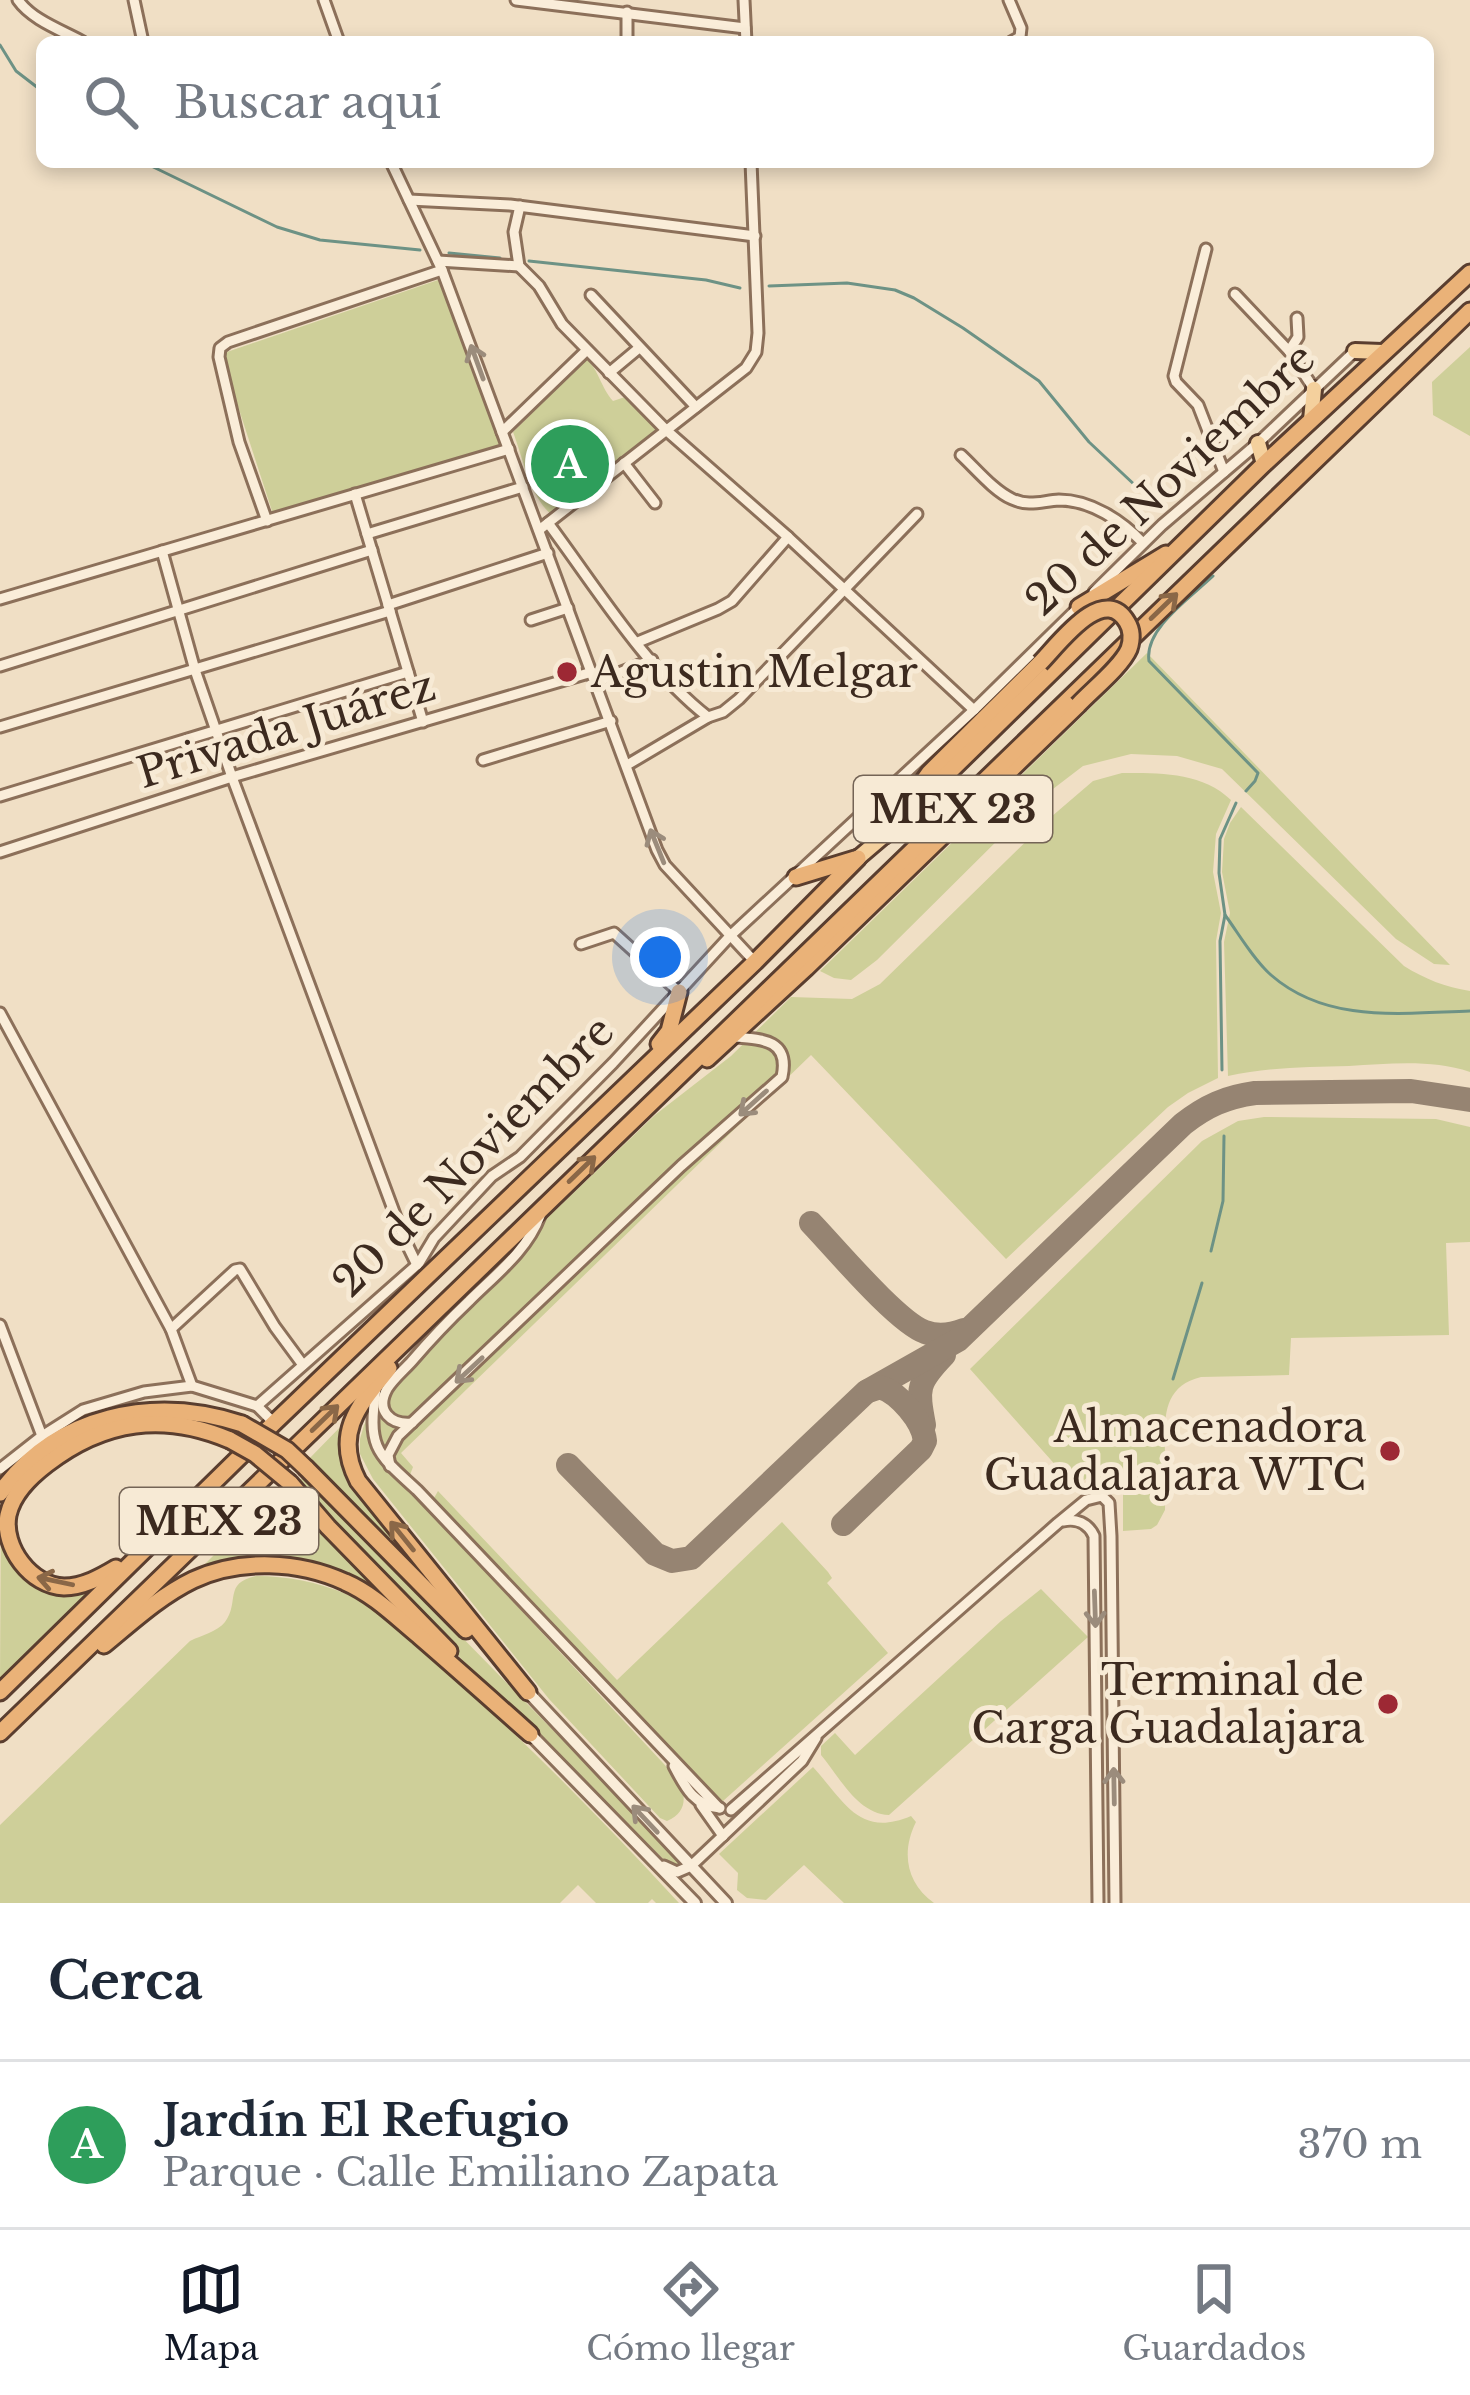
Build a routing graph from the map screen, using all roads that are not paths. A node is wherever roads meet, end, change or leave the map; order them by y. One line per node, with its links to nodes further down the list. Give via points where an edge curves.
1 (18, 0): 9 (street)
2 (134, 0): 10 (street)
3 (324, 0): 11 (street)
4 (516, 0): 7 (street)
5 (744, 0): 8 (street)
6 (1009, 0): 14 (street)
7 (627, 12): 8 (street); 12 (street)
8 (745, 28): 13 (street)
9 (72, 36)
10 (142, 36)
11 (337, 36)
12 (627, 36)
13 (746, 36)
14 (1020, 36)
15 (394, 168): 17 (street)
16 (751, 168): 19 (street)
17 (409, 200): 18 (street); 21 (street)
18 (520, 206): 19 (street); 22 (street)
19 (755, 236): 35 (street, via 756,352)
20 (1206, 250): 44 (street, via 1174,376 1198,405)
21 (440, 266): 22 (street); 38 (street, one-way to 21); 49 (street, via 220,348 239,442)
22 (519, 266): 29 (street)
23 (1470, 273): 32 (highway, MEX 23)
24 (1235, 294): 30 (street)
25 (590, 295): 28 (street)
26 (1470, 311): 92 (highway, MEX 23, one-way to 26)
27 (1297, 318): 30 (street)
28 (639, 348): 33 (street); 35 (street)
29 (586, 350): 33 (street); 38 (street)
30 (1289, 351): 34 (street)
31 (1354, 351): 32 (main road); 34 (street, 20 de Noviembre)
32 (1382, 352): 36 (highway, MEX 23)
33 (609, 373): 37 (street)
34 (1315, 389): 36 (main road); 39 (street, 20 de Noviembre)
35 (696, 407): 37 (street)
36 (1311, 420): 43 (highway, MEX 23)
37 (666, 430): 42 (street); 52 (street)
38 (502, 432): 40 (street)
39 (1258, 442): 43 (main road); 44 (street, 20 de Noviembre)
40 (509, 449): 45 (street); 46 (street)
41 (961, 455): 54 (street, via 1009,499 1094,508)
42 (624, 463): 47 (street); 50 (street)
43 (1264, 464): 53 (highway, MEX 23)
44 (1224, 472): 54 (street, 20 de Noviembre)
45 (523, 487): 50 (street); 51 (street)
46 (355, 494): 49 (street); 51 (street)
47 (655, 503)
48 (917, 514): 58 (street)
49 (268, 521): 56 (street)
50 (543, 526): 57 (street); 65 (street)
51 (367, 534): 55 (street)
52 (788, 537): 58 (street); 65 (street, via 732,601)
53 (1189, 540): 60 (highway); 81 (highway, MEX 23)
54 (1143, 543): 60 (street, 20 de Noviembre)
55 (372, 550): 61 (street); 63 (street)
56 (162, 551): 59 (street); 63 (street)
57 (548, 553): 61 (street); 62 (street)
58 (846, 590): 71 (street); 72 (street, via 762,678)
59 (0, 599)
60 (1079, 607): 71 (street, 20 de Noviembre)
61 (389, 608): 68 (street); 69 (street)
62 (568, 608): 64 (street); 70 (street)
63 (180, 612): 67 (street); 68 (street)
64 (531, 620)
65 (638, 642): 66 (street)
66 (652, 660): 70 (street, Privada Juárez); 72 (street)
67 (0, 666)
68 (195, 670): 75 (street); 76 (street)
69 (408, 672): 74 (street); 76 (street)
70 (594, 676): 73 (street); 74 (street, Privada Juárez)
71 (974, 710): 84 (street, 20 de Noviembre)
72 (708, 717): 78 (street)
73 (611, 721): 77 (street); 78 (street)
74 (423, 722): 79 (street, Privada Juárez)
75 (0, 728)
76 (216, 730): 79 (street); 80 (street)
77 (483, 760)
78 (627, 765): 85 (street, one-way to 78, via 665,865)
79 (232, 777): 82 (street, Privada Juárez); 94 (street)
80 (0, 796)
81 (885, 835): 83 (main road, MEX 23); 90 (highway, bridge, via 929,772 1083,618 1111,610 1125,618 1132,635 1123,658)
82 (0, 851)
83 (857, 858): 84 (highway); 87 (highway, MEX 23)
84 (796, 877): 85 (street, 20 de Noviembre)
85 (730, 936): 87 (street); 88 (street, 20 de Noviembre)
86 (581, 944): 88 (street, via 614,933)
87 (755, 962): 91 (highway, MEX 23)
88 (679, 992): 91 (highway, via 669,1030); 94 (street, 20 de Noviembre, via 492,1177)
89 (0, 1013): 97 (street)
90 (734, 1037): 92 (highway); 103 (street, one-way to 103, via 779,1048 782,1077)
91 (641, 1070): 102 (highway, MEX 23)
92 (647, 1105): 93 (highway, MEX 23, one-way to 92)
93 (545, 1205): 95 (highway, MEX 23); 103 (street, via 525,1244 388,1388 392,1421)
94 (417, 1265): 98 (street, 20 de Noviembre)
95 (438, 1309): 99 (highway); 112 (highway, MEX 23, one-way to 95)
96 (0, 1325): 104 (street)
97 (171, 1329): 98 (street, via 240,1269); 100 (street)
98 (303, 1365): 101 (street, 20 de Noviembre)
99 (377, 1383): 105 (street, via 373,1442); 111 (highway, one-way to 99, via 351,1468 352,1421)
100 (192, 1386): 101 (street); 104 (street, via 104,1401)
101 (257, 1406): 102 (street)
102 (274, 1423): 109 (highway, MEX 23)
103 (412, 1423): 105 (street, via 391,1446)
104 (43, 1436): 106 (street)
105 (390, 1466): 115 (street)
106 (0, 1469)
107 (0, 1493): 111 (highway, bridge, via 57,1441 113,1417 183,1410 242,1424 306,1468)
108 (1058, 1522): 114 (street); 124 (street, one-way to 124, via 1083,1523 1094,1536); 125 (street, one-way to 108, via 1108,1503 1092,1498)
109 (157, 1537): 110 (highway, MEX 23); 113 (highway, one-way to 113, bridge, via 92,1582 63,1587 25,1567 10,1542 8,1514 36,1473 103,1432 165,1424 230,1440 290,1483)
110 (0, 1692)
111 (528, 1692): 121 (street, one-way to 111)
112 (6, 1727): 113 (highway, via 174,1590 221,1570 266,1564 349,1583)
113 (530, 1733): 116 (street)
114 (818, 1733): 118 (street); 119 (street, via 808,1755)
115 (669, 1755): 117 (street); 118 (street)
116 (570, 1773): 121 (street, via 669,1870); 122 (street)
117 (701, 1805): 118 (street); 120 (street)
118 (725, 1809): 119 (street)
119 (748, 1813): 120 (street)
120 (723, 1836): 121 (street)
121 (691, 1866): 123 (street)
122 (695, 1903)
123 (726, 1903)
124 (1098, 1903)
125 (1115, 1903)

